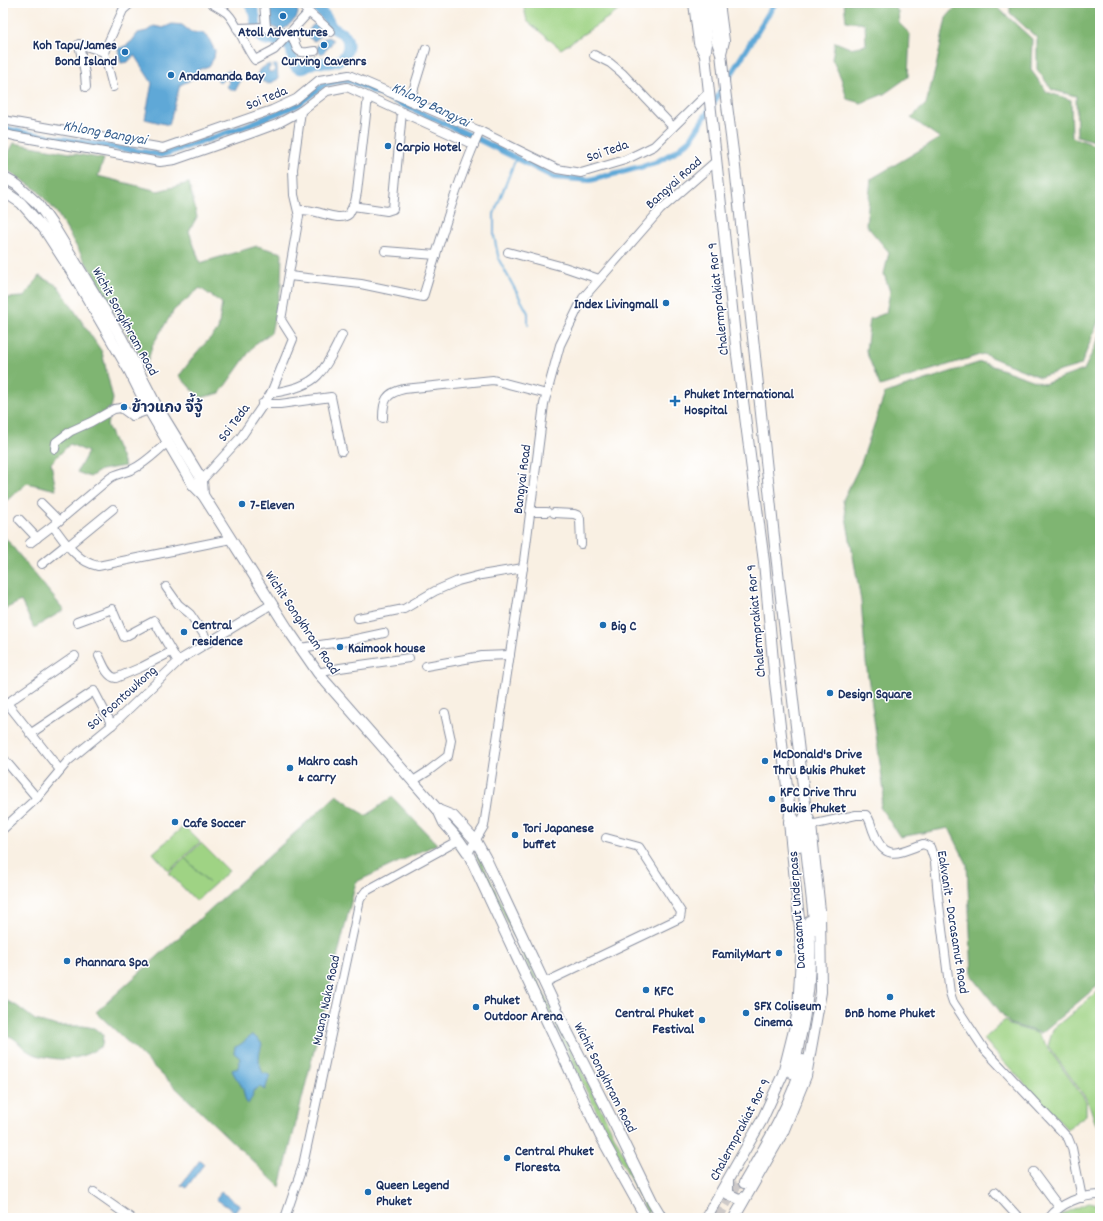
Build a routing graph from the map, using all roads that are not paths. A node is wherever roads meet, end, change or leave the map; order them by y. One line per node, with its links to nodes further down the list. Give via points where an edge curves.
1 (131, 3): 16 (street, via 123,10)
2 (211, 3): 11 (street, via 227,14)
3 (264, 3): 10 (street)
4 (299, 3): 9 (street)
5 (694, 3): 19 (main road, Chalermprakiat Ror 9, via 699,43)
6 (702, 3): 19 (main road, via 707,44)
7 (712, 3): 17 (main road)
8 (719, 3): 17 (main road, Chalermprakiat Ror 9, via 724,41)
9 (308, 13): 12 (street); 13 (street)
10 (264, 27): 11 (street); 13 (street)
11 (239, 28): 13 (street, via 255,60 274,50)
12 (331, 32)
13 (288, 36): 15 (street, via 293,38 300,51)
14 (426, 49): 24 (street)
15 (315, 51)
16 (104, 52): 20 (street, via 79,44); 21 (street)
17 (721, 53): 88 (main road, Chalermprakiat Ror 9)
18 (594, 55): 30 (street, via 622,73)
19 (705, 55): 22 (main road, Chalermprakiat Ror 9)
20 (86, 87)
21 (113, 87)
22 (708, 93): 30 (street, Soi Teda); 34 (main road, Chalermprakiat Ror 9)
23 (368, 97): 26 (street, via 347,87 327,91); 27 (street); 37 (street, via 358,188)
24 (410, 101): 25 (street, Soi Teda, via 349,75 319,80 296,99); 31 (street, Soi Teda)
25 (272, 110): 28 (street, Soi Teda, via 164,148); 29 (street)
26 (301, 111): 29 (street); 38 (street, Soi Teda, via 293,169 294,195)
27 (402, 112): 33 (street); 37 (street, via 393,209 387,211)
28 (3, 120)
29 (277, 124): 32 (street, via 175,160 160,162)
30 (673, 128): 31 (street, Soi Teda, via 654,146 625,160 581,173 557,169)
31 (480, 132): 33 (street)
32 (3, 133)
33 (474, 145): 41 (street)
34 (715, 162): 43 (street, Bangyai Road, via 660,210); 89 (main road, Chalermprakiat Ror 9, via 764,562 774,683)
35 (3, 177): 53 (main road, Wichit Songkhram Road, via 17,185 38,204 54,227 121,337)
36 (3, 191): 48 (main road, Wichit Songkhram Road, via 21,203 44,229 112,340)
37 (353, 206): 38 (street, via 344,218 304,210)
38 (298, 212): 42 (street, Soi Teda)
39 (385, 251): 41 (street)
40 (508, 252): 43 (street)
41 (436, 255): 42 (street, via 423,297 360,284)
42 (289, 276): 45 (street, Soi Teda, via 281,320 293,339)
43 (599, 279): 46 (street, Bangyai Road, via 583,298 560,345)
44 (342, 334): 45 (street, via 324,367 314,378 299,386)
45 (271, 393): 47 (street, Soi Teda)
46 (546, 394): 49 (street, via 493,380 404,389 387,397); 56 (street, Bangyai Road)
47 (262, 404): 52 (street, via 331,397); 53 (street, Soi Teda, via 241,437)
48 (149, 410): 50 (main road, Wichit Songkhram Road); 51 (street, via 132,416 121,408 114,409 65,435 56,442)
49 (383, 418)
50 (168, 442): 53 (main road, Wichit Songkhram Road); 58 (street, via 137,467 114,475)
51 (55, 449)
52 (342, 451)
53 (197, 482): 59 (main road, Wichit Songkhram Road)
54 (42, 503): 58 (street)
55 (113, 509): 61 (street)
56 (530, 512): 60 (street, via 579,516); 63 (street, Bangyai Road)
57 (19, 519): 58 (street, via 33,541)
58 (56, 524): 61 (street)
59 (232, 539): 61 (street, via 98,566 77,555); 65 (main road, Wichit Songkhram Road)
60 (581, 544)
61 (68, 545): 62 (street)
62 (42, 564)
63 (523, 568): 66 (street, via 458,581 404,608); 72 (street, Bangyai Road)
64 (166, 587): 69 (street, via 178,604 190,614)
65 (272, 604): 69 (street, Soi Poontowkong); 70 (main road, Wichit Songkhram Road)
66 (358, 618)
67 (77, 622): 71 (street, via 112,609 124,637 154,621)
68 (384, 632): 70 (street)
69 (209, 642): 76 (street, Soi Poontowkong)
70 (300, 648): 78 (main road, Wichit Songkhram Road)
71 (171, 652): 74 (street, via 116,678 108,674); 76 (street)
72 (510, 655): 77 (street, via 482,656); 94 (street, Bangyai Road, via 484,826)
73 (75, 656): 79 (street)
74 (99, 656)
75 (409, 658): 78 (street)
76 (178, 662): 81 (street, Soi Poontowkong)
77 (426, 666)
78 (318, 673): 85 (main road, Wichit Songkhram Road)
79 (5, 705): 82 (street)
80 (445, 713): 85 (street, via 451,740 448,756)
81 (112, 725): 82 (street, via 94,691); 84 (street, Soi Poontowkong, via 68,760)
82 (30, 734): 84 (street)
83 (3, 758): 86 (street)
84 (60, 770): 86 (street, Soi Poontowkong)
85 (413, 781): 87 (main road, Wichit Songkhram Road)
86 (37, 798): 90 (street, Soi Poontowkong)
87 (438, 810): 93 (main road, Wichit Songkhram Road, via 444,823); 94 (main road, Wichit Songkhram Road, via 453,816)
88 (806, 812): 89 (main road, Darasamut Underpass, via 803,821 815,933 815,997 809,1035 800,1072 779,1118 742,1182 793,1069 809,988 811,949 808,915 796,822); 91 (main road, Chalermprakiat Ror 9)
89 (790, 813): 98 (main road, Chalermprakiat Ror 9, via 788,822 800,928 798,1010 783,1074 762,1120)
90 (4, 825)
91 (811, 825): 102 (main road, Chalermprakiat Ror 9, via 818,886 821,948 820,992 814,1032 806,1076 783,1132); 103 (street, Eakvanit - Darasamut Road, via 866,815 876,838 884,849 892,854 923,844 930,847 935,862 942,936 953,1002 984,1049 1068,1138)
92 (606, 838): 96 (street, via 639,847 681,912 680,918)
93 (459, 840): 95 (main road, Wichit Songkhram Road); 107 (street, Muang Naka Road, via 366,891 360,899 303,1165)
94 (476, 841): 95 (street, Bangyai Road); 96 (main road, Wichit Songkhram Road)
95 (468, 853): 108 (main road, Wichit Songkhram Road, via 591,1116)
96 (544, 983): 109 (main road, Wichit Songkhram Road, via 653,1203)
97 (1033, 1172): 104 (street)
98 (728, 1181): 102 (main road, via 728,1194 738,1199); 110 (main road, Chalermprakiat Ror 9)
99 (94, 1192): 106 (street)
100 (995, 1192): 105 (street)
101 (1100, 1195): 103 (street)
102 (745, 1197): 111 (main road, Chalermprakiat Ror 9)
103 (1082, 1198): 104 (street)
104 (1059, 1207): 112 (street)
105 (1014, 1216)
106 (131, 1218)
107 (285, 1218)
108 (646, 1218)
109 (663, 1218)
110 (705, 1218)
111 (734, 1218)
112 (1049, 1218)

